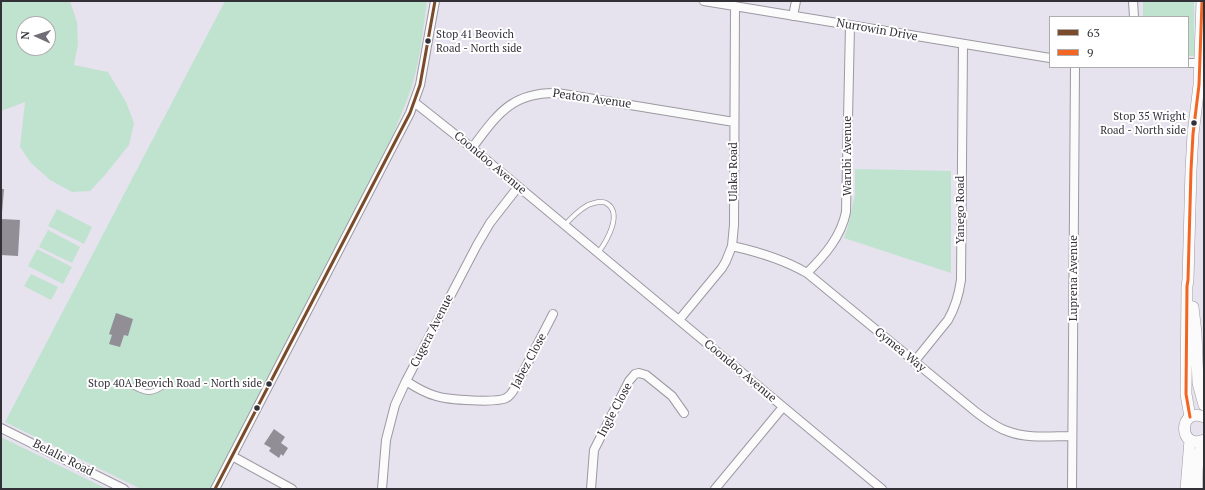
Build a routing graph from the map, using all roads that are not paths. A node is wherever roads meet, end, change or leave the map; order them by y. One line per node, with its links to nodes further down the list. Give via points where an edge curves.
1 (435, 1): 15 (street, via 424,68)
2 (704, 1): 6 (street, Nurrowin Drive)
3 (796, 1): 7 (street)
4 (1133, 1): 8 (street)
5 (1202, 1): 13 (main road)
6 (735, 6): 7 (street, Nurrowin Drive); 17 (street, Ulaka Road)
7 (793, 16): 9 (street, Nurrowin Drive)
8 (1134, 16)
9 (850, 26): 10 (street, Nurrowin Drive); 24 (street, Warubi Avenue, via 846,212 833,244)
10 (962, 44): 11 (street, Nurrowin Drive); 29 (street, Yanego Road, via 961,280 952,314)
11 (1049, 58)
12 (1189, 63): 13 (street)
13 (1201, 63): 19 (main road)
14 (1075, 68): 40 (street, Luprena Avenue)
15 (414, 102): 18 (street, Coondoo Avenue); 43 (street, via 386,161)
16 (1204, 108): 19 (main road, via 1198,135)
17 (734, 122): 18 (street, Peaton Avenue, via 546,92 523,97 509,106 489,125); 22 (street, Ulaka Road)
18 (472, 148): 20 (street, Coondoo Avenue)
19 (1192, 148): 25 (main road)
20 (518, 187): 21 (street, Coondoo Avenue); 31 (street, Cugera Avenue, via 477,244)
21 (564, 226): 23 (street, Coondoo Avenue); 23 (lane, via 588,205 604,202 608,205 614,219)
22 (732, 246): 24 (street, Gymea Way, via 772,257); 27 (street, Ulaka Road, via 722,268)
23 (598, 253): 27 (street, Coondoo Avenue)
24 (807, 274): 29 (street, Gymea Way)
25 (1188, 280): 28 (main road, via 1191,286); 37 (main road, via 1186,394)
26 (553, 314): 31 (street, Jabez Close, via 518,384 505,399 446,398 427,393)
27 (679, 320): 35 (street, Coondoo Avenue)
28 (1196, 333): 30 (main road); 34 (main road, via 1198,382)
29 (914, 362): 40 (street, Gymea Way, via 976,412 1008,432 1022,435)
30 (1204, 372)
31 (406, 381): 47 (street, Cugera Avenue, via 388,429)
32 (127, 383): 33 (lane, via 147,392 157,391)
33 (162, 387)
34 (1204, 405)
35 (783, 407): 49 (street); 50 (street, Coondoo Avenue)
36 (684, 413): 48 (street, Ingle Close, via 672,396 646,375 635,374 594,450)
37 (1190, 417): 38 (main road); 41 (main road, via 1185,423 1184,430)
38 (1204, 417)
39 (1, 428): 44 (street, Belalie Road)
40 (1072, 436): 51 (street, Luprena Avenue)
41 (1190, 440): 42 (main road); 52 (main road)
42 (1204, 440): 53 (main road, via 1197,463)
43 (232, 456): 45 (street); 46 (street)
44 (124, 489)
45 (215, 489)
46 (292, 489)
47 (382, 489)
48 (591, 489)
49 (715, 489)
50 (882, 489)
51 (1072, 489)
52 (1186, 489)
53 (1197, 489)

